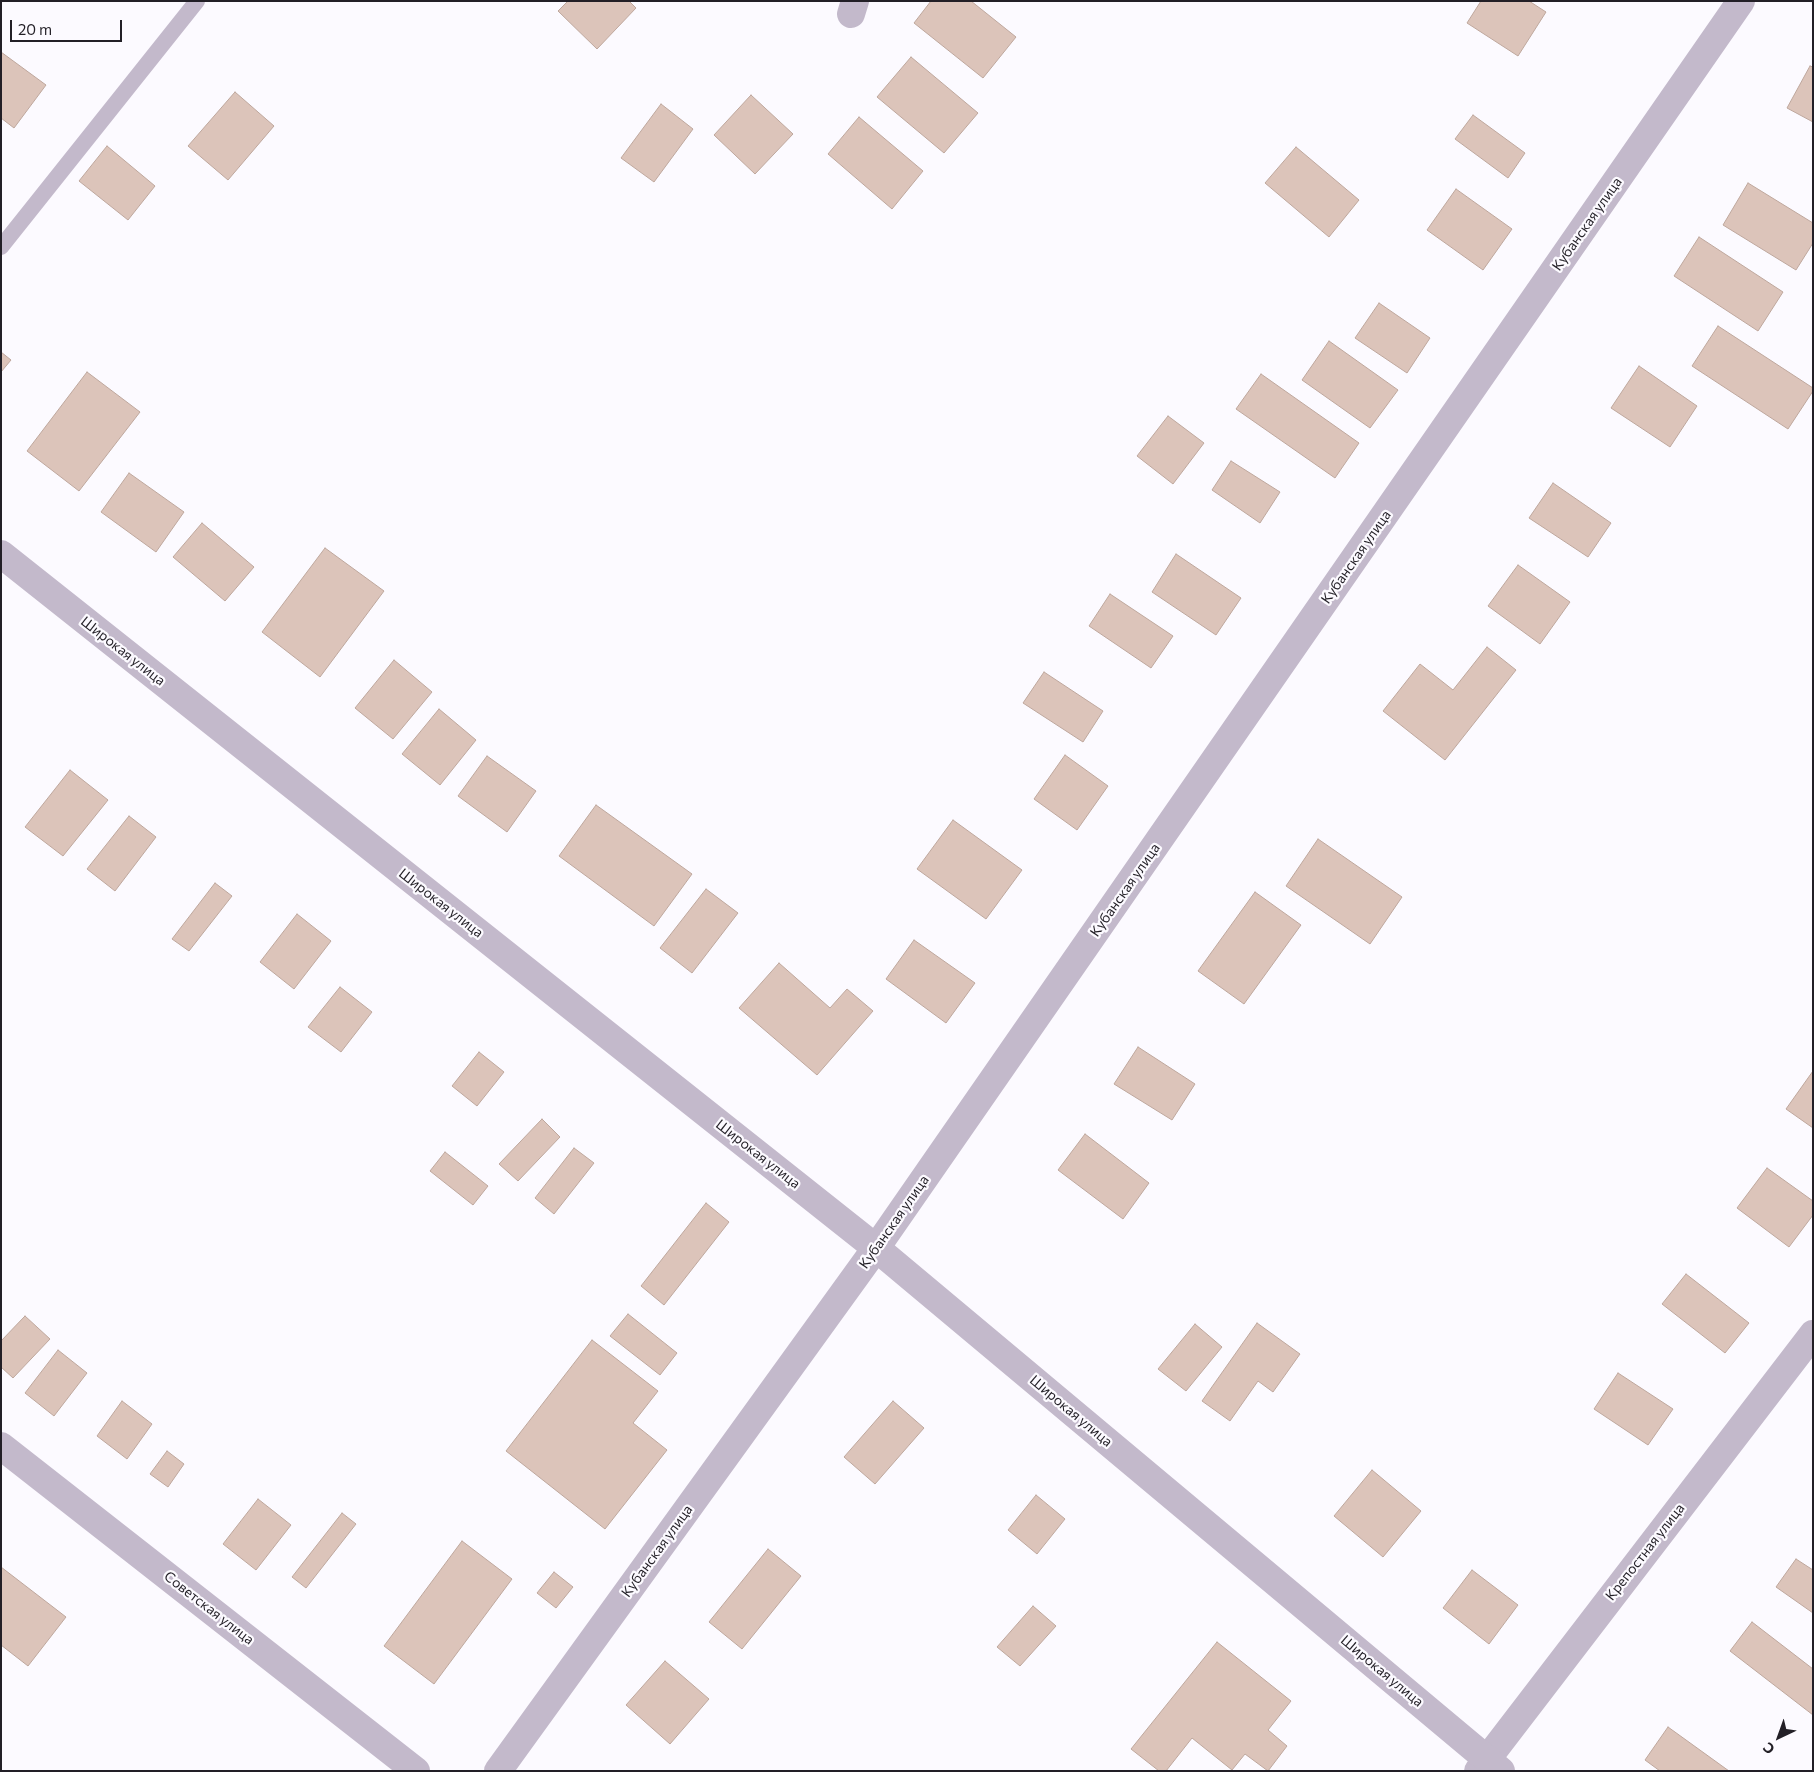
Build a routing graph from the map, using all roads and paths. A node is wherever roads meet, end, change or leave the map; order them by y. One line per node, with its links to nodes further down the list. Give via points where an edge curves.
1 (197, 1): 3 (lane)
2 (1742, 1): 5 (street, Кубанская улица)
3 (1, 246)
4 (1, 554): 5 (street, Широкая улица)
5 (876, 1248): 8 (street, Широкая улица); 10 (street, Кубанская улица)
6 (1813, 1334): 8 (street, Крепостная улица)
7 (1, 1446): 9 (street, Советская улица)
8 (1489, 1767)
9 (416, 1771)
10 (498, 1771)

